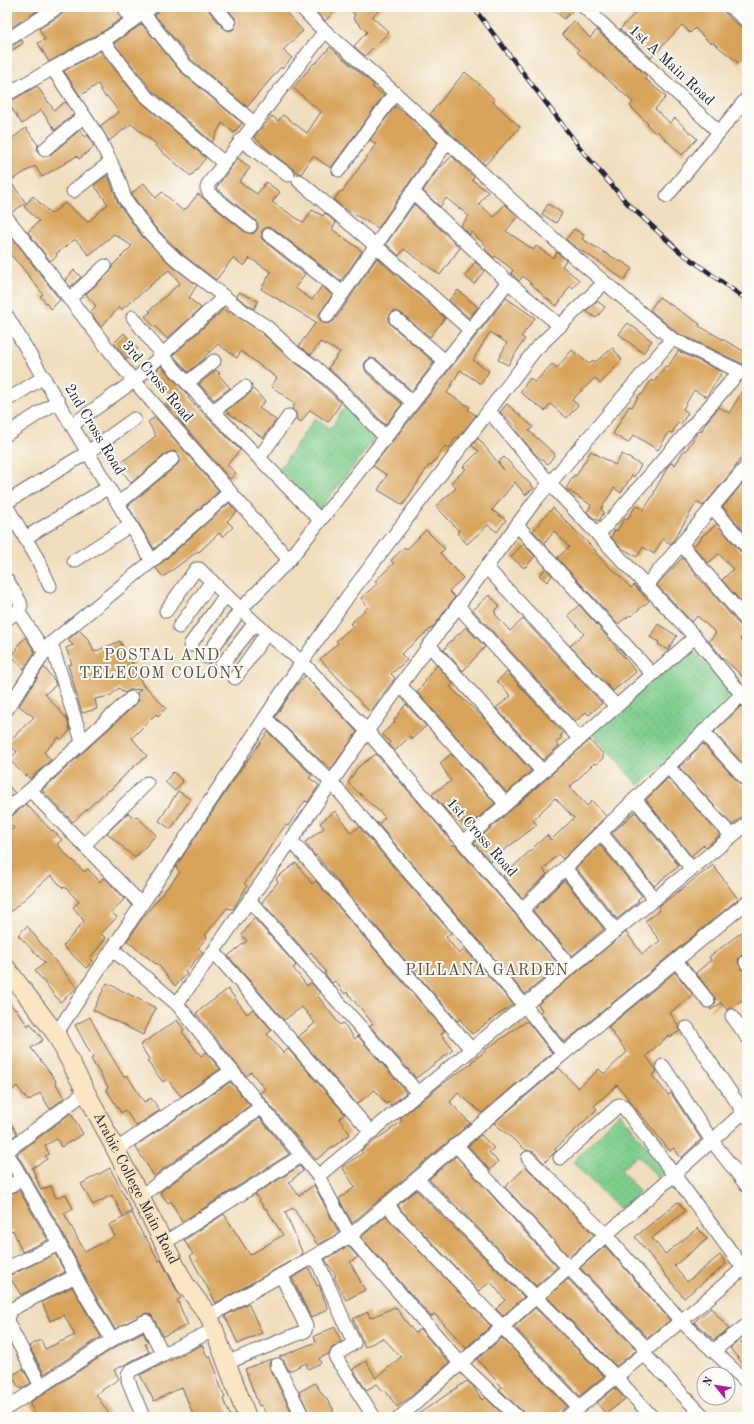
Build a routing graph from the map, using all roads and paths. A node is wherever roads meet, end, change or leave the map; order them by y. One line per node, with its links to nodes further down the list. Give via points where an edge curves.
1 (58, 7): 12 (street)
2 (124, 7): 8 (street)
3 (216, 7): 10 (street)
4 (301, 7): 11 (street)
5 (584, 7): 20 (street, 1st A Main Road)
6 (731, 7): 9 (street)
7 (147, 10): 8 (street); 19 (street, via 185,64)
8 (132, 21): 13 (street)
9 (747, 21)
10 (229, 23)
11 (325, 31): 15 (street); 19 (street)
12 (7, 40)
13 (102, 40): 14 (street); 25 (street, via 144,95)
14 (53, 69): 16 (street); 18 (street)
15 (395, 93): 22 (street); 26 (street)
16 (7, 94)
17 (747, 98): 20 (street)
18 (84, 116): 23 (street); 24 (street)
19 (254, 123): 21 (street)
20 (719, 132): 29 (street)
21 (241, 140): 25 (street); 33 (street, via 294,178)
22 (447, 142): 28 (street); 36 (street)
23 (45, 149)
24 (111, 162): 27 (street); 38 (street, via 125,200 148,231 168,252)
25 (224, 163): 31 (street, via 208,183 209,193)
26 (339, 170)
27 (73, 191)
28 (413, 192): 33 (street); 35 (street)
29 (667, 196)
30 (7, 218): 39 (street, 3rd Cross Road)
31 (250, 226)
32 (269, 235): 37 (street)
33 (376, 246): 37 (street); 45 (street)
34 (105, 266): 39 (street)
35 (508, 282): 44 (street); 45 (street)
36 (604, 282): 44 (street); 46 (street)
37 (343, 293): 42 (street)
38 (224, 297): 47 (street); 65 (street, via 267,327 295,353 315,367)
39 (69, 299): 53 (street, 3rd Cross Road)
40 (7, 316): 52 (street, 2nd Cross Road)
41 (133, 316): 47 (street)
42 (327, 316)
43 (396, 319): 49 (street)
44 (560, 326): 59 (street, via 535,350)
45 (469, 330): 49 (street)
46 (672, 339): 51 (street); 70 (street)
47 (162, 355): 53 (street); 54 (street)
48 (214, 361): 54 (street)
49 (445, 361): 58 (street)
50 (372, 366): 58 (street)
51 (743, 373): 80 (street)
52 (44, 377): 56 (street); 57 (street, 2nd Cross Road)
53 (134, 381): 63 (street); 72 (street, 3rd Cross Road)
54 (187, 383): 60 (street)
55 (245, 387): 60 (street)
56 (7, 400)
57 (58, 401): 63 (street, 2nd Cross Road); 64 (street)
58 (412, 402): 65 (street)
59 (489, 411): 70 (street); 107 (street, via 348,596)
60 (213, 412): 67 (street)
61 (289, 416): 67 (street)
62 (134, 419): 66 (street)
63 (72, 425): 66 (street, 2nd Cross Road)
64 (7, 434)
65 (385, 437): 77 (street)
66 (88, 452): 71 (street, 2nd Cross Road); 73 (street)
67 (259, 458): 77 (street)
68 (172, 459): 74 (street)
69 (746, 468): 76 (street)
70 (550, 484): 79 (street); 80 (street)
71 (109, 487): 74 (street, 2nd Cross Road); 81 (street)
72 (230, 492): 84 (street, 3rd Cross Road); 86 (street)
73 (7, 502)
74 (119, 504): 78 (street, 2nd Cross Road)
75 (7, 507): 81 (street)
76 (712, 507): 82 (street); 83 (street)
77 (320, 520): 84 (street)
78 (132, 525): 85 (street); 86 (street, 2nd Cross Road)
79 (517, 525): 87 (street); 109 (street)
80 (598, 535): 91 (street)
81 (25, 538): 90 (street)
82 (681, 544): 91 (street); 98 (street)
83 (747, 546)
84 (289, 560): 94 (street)
85 (74, 561)
86 (152, 562): 105 (street)
87 (486, 567): 93 (street); 114 (street)
88 (7, 580): 95 (street, via 20,602)
89 (212, 581): 92 (street, 1st Cross Road); 96 (street, 1st Cross Road, via 199,568 196,569); 100 (street)
90 (50, 586)
91 (646, 586): 102 (street)
92 (226, 595): 94 (street, 1st Cross Road); 103 (street)
93 (458, 606): 104 (street); 119 (street)
94 (241, 609): 99 (street, 1st Cross Road); 106 (street)
95 (18, 611): 97 (street); 105 (street)
96 (166, 611)
97 (7, 619)
98 (747, 621)
99 (256, 623): 101 (street, 1st Cross Road); 108 (street)
100 (179, 627)
101 (267, 633): 107 (street, 1st Cross Road); 110 (street)
102 (694, 637): 109 (street); 113 (street)
103 (190, 645)
104 (429, 646): 111 (street); 122 (street)
105 (48, 648): 115 (street); 120 (street)
106 (206, 657)
107 (302, 662): 116 (street); 117 (street, 1st Cross Road)
108 (221, 666)
109 (652, 674): 114 (street)
110 (235, 678)
111 (400, 685): 117 (street); 128 (street)
112 (131, 698): 120 (street)
113 (744, 698): 118 (street)
114 (616, 706): 119 (street)
115 (7, 709)
116 (265, 718): 124 (street); 141 (street)
117 (367, 731): 124 (street); 134 (street, 1st Cross Road)
118 (703, 732): 121 (street); 123 (street)
119 (579, 738): 122 (street)
120 (82, 741): 126 (street)
121 (668, 767): 127 (street); 132 (street)
122 (542, 771): 128 (street)
123 (747, 780)
124 (331, 782): 133 (street); 151 (street)
125 (147, 783): 135 (street)
126 (30, 790): 129 (street); 135 (street)
127 (635, 799): 131 (street); 137 (street)
128 (505, 803): 134 (street)
129 (7, 810)
130 (747, 824): 132 (street)
131 (601, 832): 136 (street); 138 (street)
132 (732, 836): 137 (street)
133 (291, 840): 139 (street); 156 (street)
134 (463, 842): 142 (street, 1st Cross Road)
135 (84, 845): 141 (street)
136 (565, 868): 142 (street); 143 (street)
137 (692, 869): 138 (street)
138 (655, 899): 143 (street)
139 (250, 901): 145 (street); 161 (street)
140 (747, 902): 146 (street)
141 (141, 904): 144 (street)
142 (522, 910): 147 (street, 1st Cross Road)
143 (616, 931): 147 (street)
144 (112, 949): 150 (street); 154 (street)
145 (214, 952): 150 (street); 164 (street)
146 (676, 961): 149 (street); 157 (street)
147 (571, 967): 151 (street)
148 (7, 969): 154 (main road, Arabic College Main Road)
149 (708, 1001)
150 (177, 1004): 159 (street)
151 (525, 1006): 156 (street); 157 (street)
152 (732, 1016): 155 (street)
153 (687, 1028): 163 (street)
154 (56, 1034): 160 (main road, Arabic College Main Road)
155 (747, 1037)
156 (471, 1049): 161 (street)
157 (563, 1054): 166 (street)
158 (663, 1066): 165 (street)
159 (232, 1072): 162 (street); 167 (street)
160 (87, 1091): 167 (main road, Arabic College Main Road); 168 (street)
161 (418, 1093): 164 (street)
162 (261, 1107): 169 (street); 178 (street)
163 (746, 1113): 165 (street)
164 (371, 1132): 173 (street)
165 (712, 1141): 172 (street); 176 (street)
166 (456, 1145): 175 (street); 186 (street)
167 (117, 1149): 178 (main road, Arabic College Main Road)
168 (7, 1152): 174 (street)
169 (301, 1156): 173 (street); 182 (street)
170 (528, 1158): 180 (street)
171 (560, 1158): 172 (street, via 620,1105)
172 (675, 1174): 180 (street); 187 (street)
173 (318, 1176): 181 (street)
174 (21, 1179): 177 (street); 183 (street)
175 (417, 1179): 179 (street); 190 (street)
176 (747, 1186)
177 (7, 1188)
178 (141, 1196): 182 (main road, Arabic College Main Road)
179 (388, 1204): 181 (street); 195 (street, via 395,1216)
180 (606, 1235): 186 (street); 192 (street)
181 (350, 1236): 184 (street); 201 (street)
182 (164, 1243): 193 (main road, Arabic College Main Road, via 185,1284)
183 (59, 1244): 185 (street); 189 (street)
184 (315, 1256): 188 (street); 211 (street, via 354,1343 337,1354 336,1358)
185 (7, 1268)
186 (569, 1268): 190 (street); 197 (street)
187 (746, 1269): 192 (street)
188 (281, 1275): 193 (street); 200 (street, via 306,1326 305,1331)
189 (75, 1276): 191 (street, via 10,1310); 196 (street)
190 (535, 1298): 195 (street); 203 (street)
191 (7, 1320): 205 (street)
192 (681, 1322): 197 (street); 198 (street)
193 (212, 1323): 199 (street); 200 (main road, Arabic College Main Road)
194 (747, 1325): 198 (street)
195 (502, 1328): 201 (street); 207 (street)
196 (112, 1340): 199 (street, via 146,1321); 205 (street)
197 (646, 1351): 203 (street); 215 (street)
198 (713, 1351): 204 (street)
199 (163, 1354): 208 (street, via 130,1371 128,1375)
200 (226, 1363): 209 (main road, Arabic College Main Road)
201 (461, 1364): 212 (street); 213 (street)
202 (277, 1365): 210 (street)
203 (616, 1377): 207 (street); 214 (street)
204 (747, 1382)
205 (41, 1386): 206 (street)
206 (7, 1408)
207 (573, 1414)
208 (138, 1415)
209 (247, 1417)
210 (303, 1417)
211 (374, 1417)
212 (400, 1417)
213 (517, 1417)
214 (652, 1417)
215 (704, 1417)

